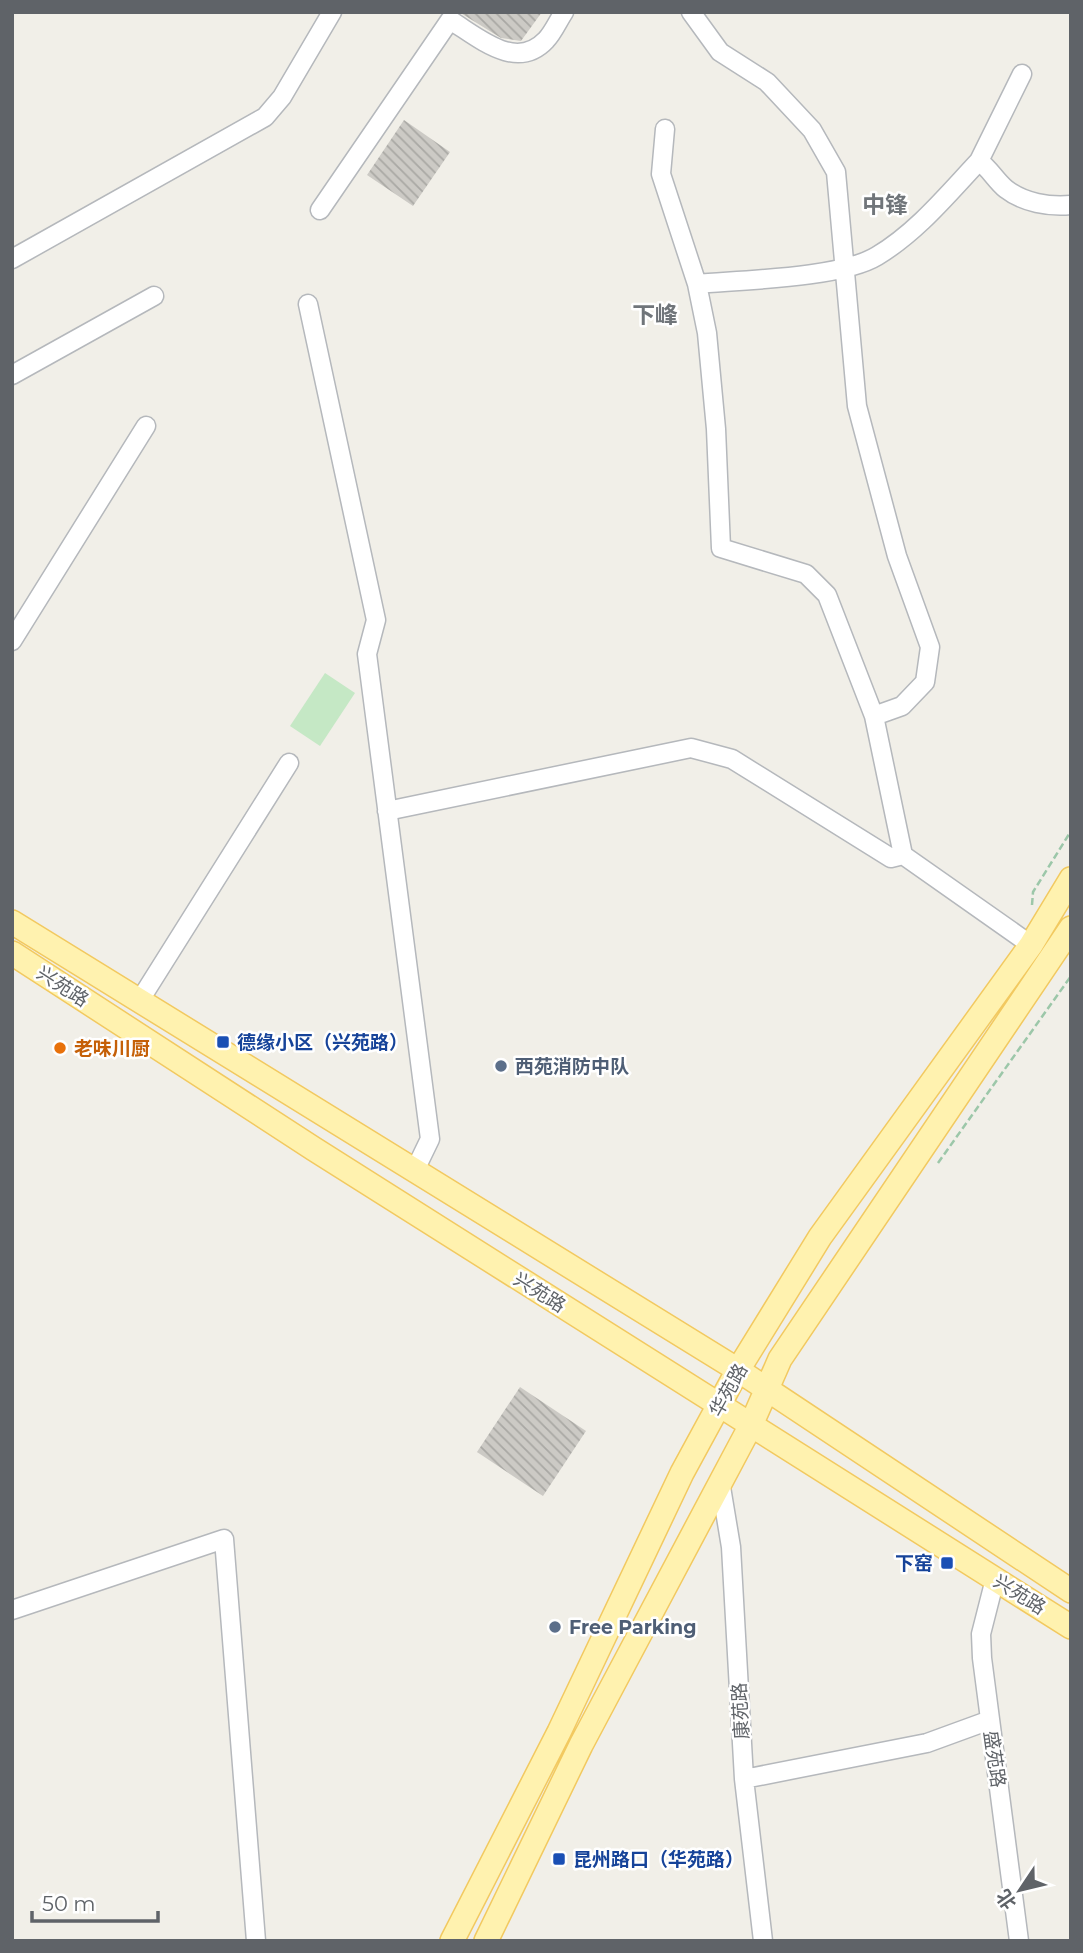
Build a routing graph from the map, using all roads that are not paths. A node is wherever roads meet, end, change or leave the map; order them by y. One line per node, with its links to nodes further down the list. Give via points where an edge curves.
1 (332, 12): 9 (street, via 282,97 265,117)
2 (564, 12): 8 (street, via 546,41 523,53 506,54 450,20)
3 (691, 12): 10 (street, via 720,52 767,82 812,130 836,172)
4 (1022, 74): 6 (street)
5 (665, 129): 11 (street, via 661,174)
6 (979, 161): 7 (street, via 1005,189 1031,202); 10 (street, via 913,230 875,258)
7 (1071, 205)
8 (320, 210)
9 (12, 259)
10 (843, 270): 11 (street); 17 (street, via 857,406 897,556 930,647 925,682 902,706)
11 (697, 284): 17 (street, via 707,333 722,548 806,574 827,595)
12 (154, 296): 14 (street)
13 (308, 304): 19 (street, via 376,620 367,653)
14 (12, 375)
15 (145, 426): 16 (street)
16 (12, 641)
17 (874, 716): 20 (street)
18 (289, 763): 26 (street)
19 (387, 811): 20 (street, via 691,748 732,759 891,858); 27 (street, via 430,1139)
20 (904, 855): 24 (street)
21 (1071, 880): 24 (main road, 华苑路)
22 (12, 922): 26 (main road, 兴苑路)
23 (1071, 928): 29 (main road, 华苑路, via 846,1257 780,1359)
24 (1031, 945): 28 (main road, 华苑路, via 820,1237)
25 (12, 953): 30 (main road, 兴苑路)
26 (140, 1000): 27 (main road, 兴苑路)
27 (415, 1170): 28 (main road, 兴苑路)
28 (738, 1370): 29 (main road, 兴苑路); 30 (main road, 华苑路)
29 (767, 1391): 31 (main road, 华苑路); 34 (main road, 兴苑路)
30 (720, 1406): 31 (main road, 兴苑路); 40 (main road, 华苑路, via 682,1473)
31 (751, 1424): 32 (main road, 华苑路); 33 (main road, 兴苑路)
32 (720, 1481): 38 (street, 康苑路, via 731,1547); 41 (main road, 华苑路, via 581,1745)
33 (995, 1579): 36 (main road, 兴苑路); 37 (street, 盛苑路, via 981,1634)
34 (1071, 1591)
35 (12, 1610): 39 (street, via 224,1539)
36 (1071, 1627)
37 (990, 1720): 38 (street, via 927,1742); 43 (street, 盛苑路)
38 (744, 1779): 42 (street, 康苑路)
39 (256, 1941)
40 (452, 1941)
41 (486, 1941)
42 (763, 1941)
43 (1019, 1941)

